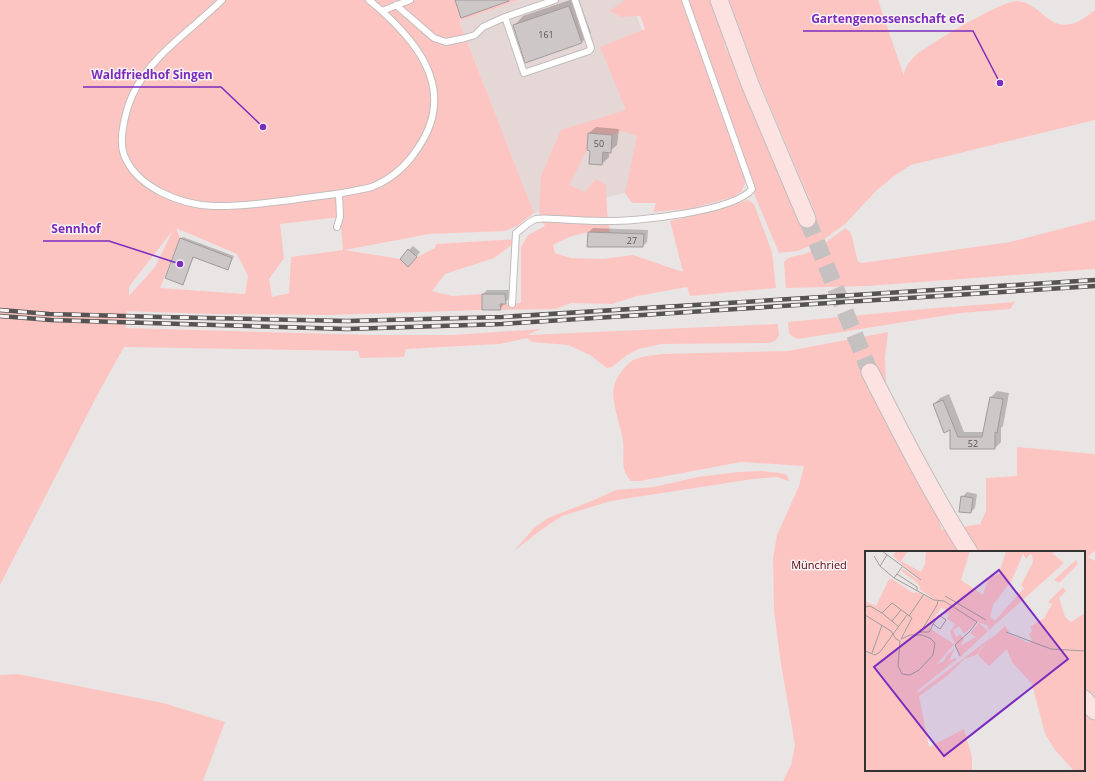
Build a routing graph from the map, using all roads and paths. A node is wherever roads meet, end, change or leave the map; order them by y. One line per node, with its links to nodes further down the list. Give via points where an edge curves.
1 (222, 0): 11 (lane, via 165,50 133,94 122,137 124,154 133,171 145,184 162,193 212,206 266,203)
2 (369, 0): 9 (lane)
3 (410, 0): 8 (lane)
4 (555, 0): 10 (lane)
5 (575, 0): 10 (lane, via 591,48 524,73)
6 (685, 0): 14 (lane, via 752,189 742,198 676,216 620,221 533,220 516,233)
7 (719, 0): 12 (main road, via 750,84)
8 (396, 5): 9 (lane); 10 (lane, via 434,38 446,42 475,35 483,27)
9 (382, 11): 11 (lane, via 407,36 424,60 432,78 434,111 430,128 409,162 396,174 373,187)
10 (505, 18)
11 (338, 194): 13 (lane, via 340,217)
12 (807, 219)
13 (337, 227)
14 (512, 304)
15 (870, 372): 16 (main road, via 914,459)
16 (968, 551)
17 (1085, 700): 18 (main road)
18 (1095, 711)

